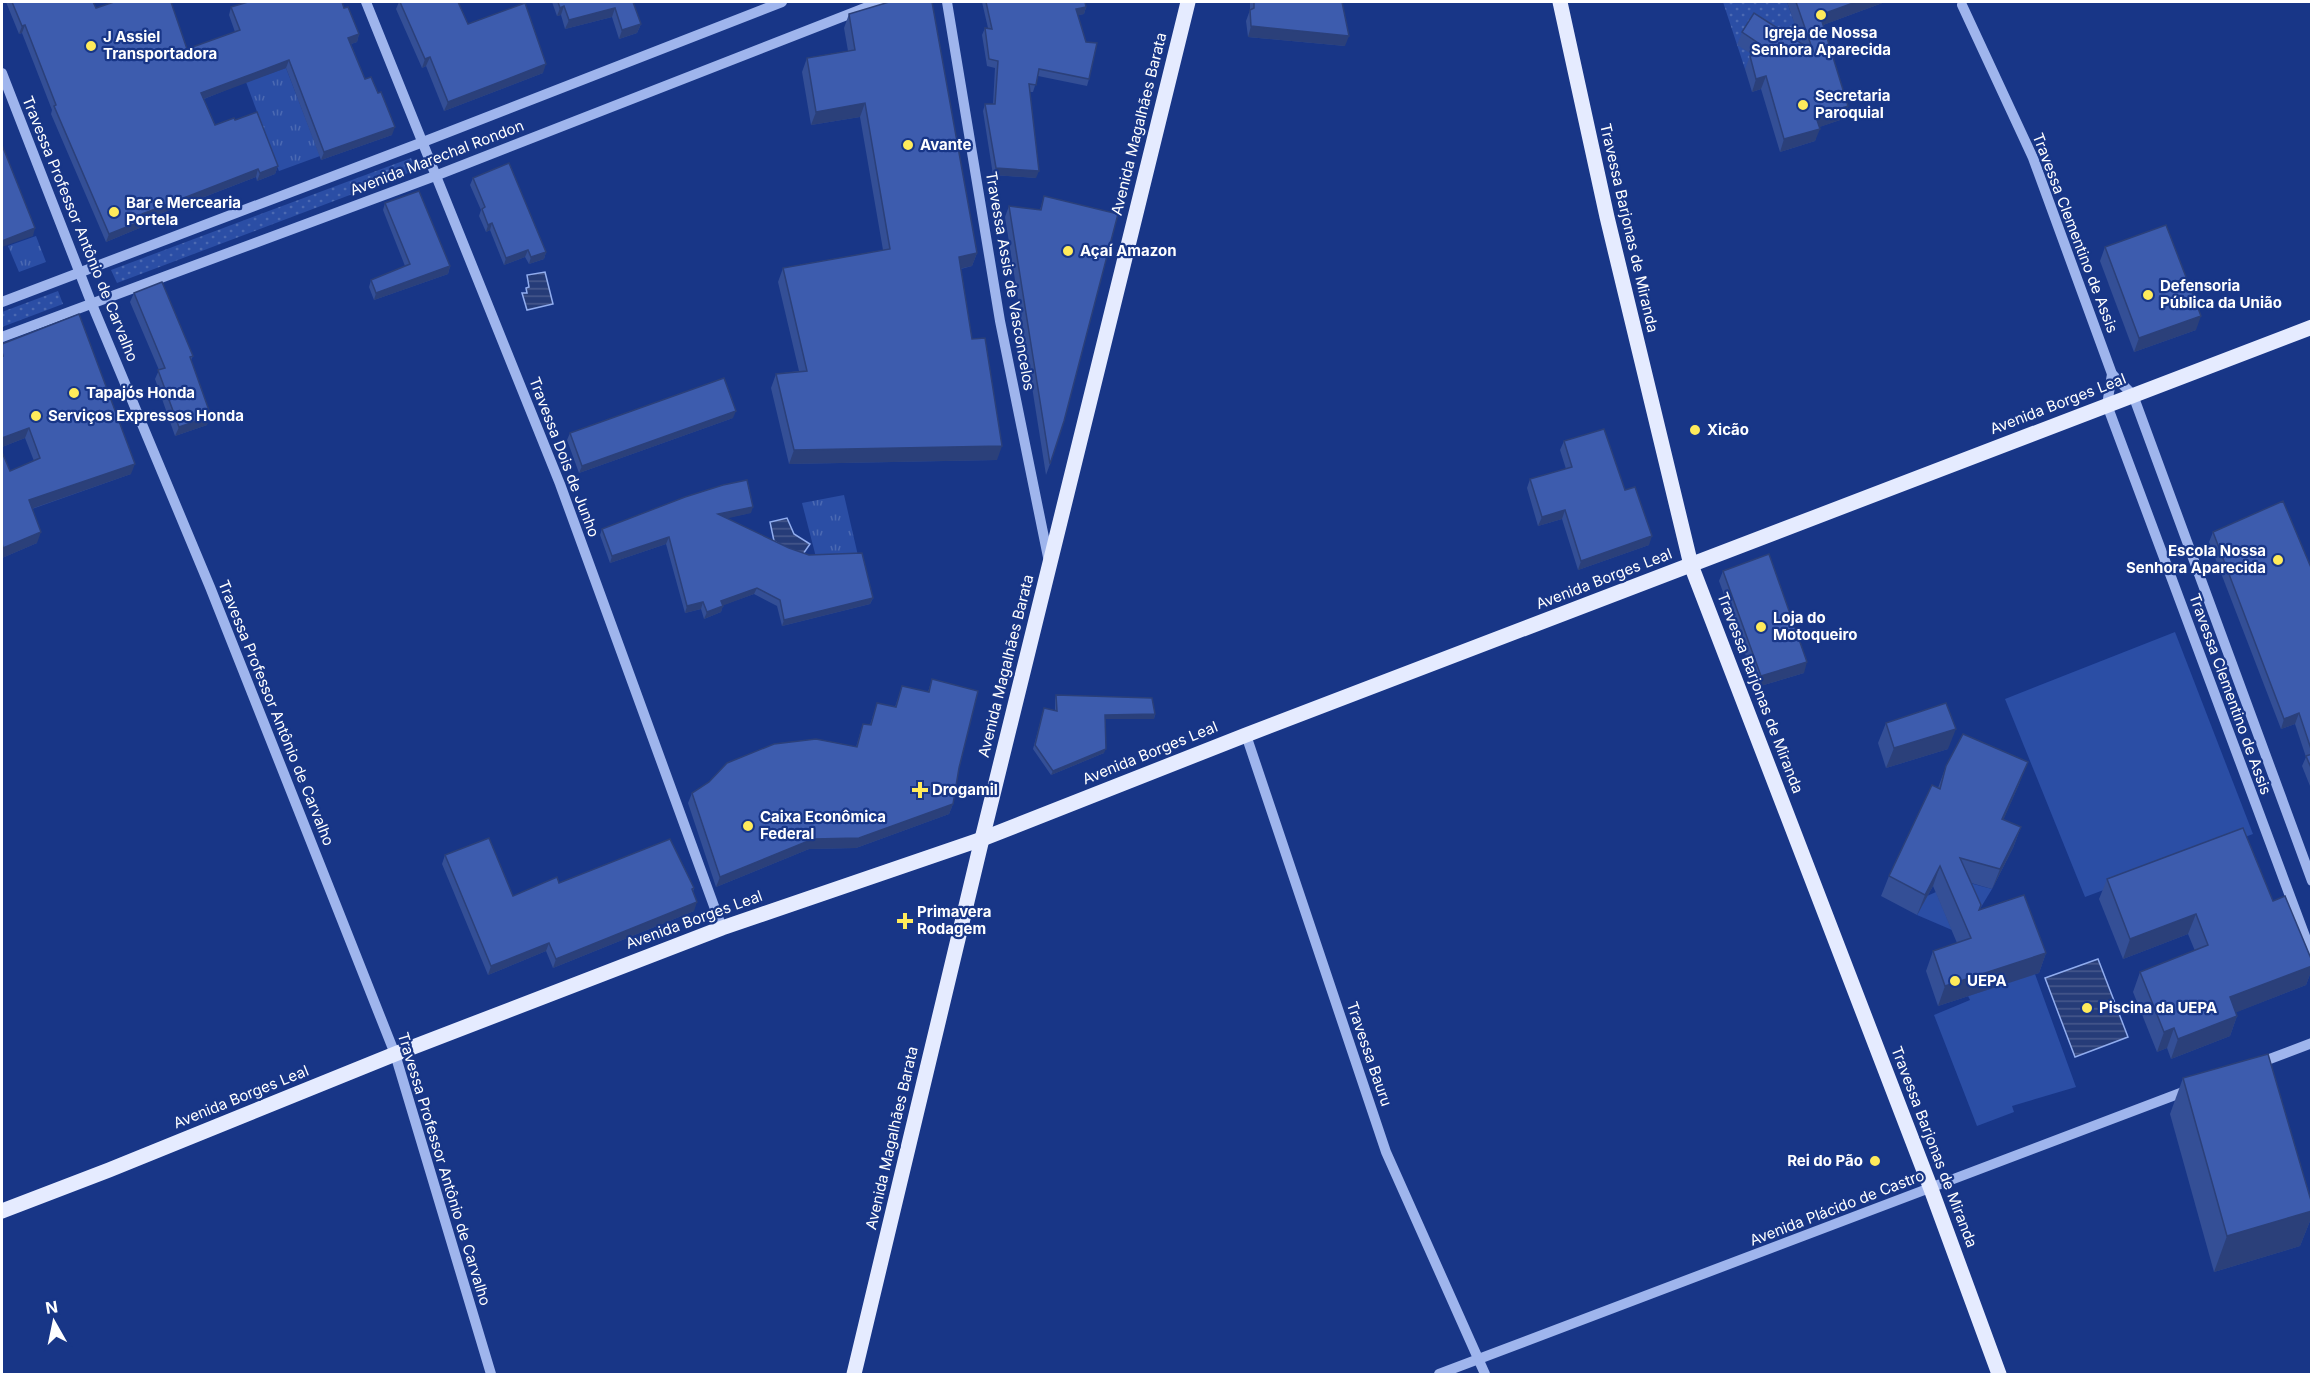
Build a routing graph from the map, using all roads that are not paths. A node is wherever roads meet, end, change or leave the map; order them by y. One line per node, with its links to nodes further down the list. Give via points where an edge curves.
1 (366, 2): 9 (street, Travessa Dois de Junho)
2 (782, 2): 9 (street, Avenida Marechal Rondon)
3 (880, 2): 10 (street, Avenida Marechal Rondon)
4 (947, 2): 19 (street, Travessa Assis de Vasconcelos, via 1000,321)
5 (1188, 2): 19 (main road, Avenida Magalhães Barata)
6 (1560, 2): 20 (main road, Travessa Barjonas de Miranda)
7 (1962, 5): 16 (street, Travessa Clementino de Assis, via 2033,158)
8 (2, 73): 11 (street, Travessa Professor Antônio de Carvalho)
9 (423, 142): 10 (street, Travessa Dois de Junho); 11 (street, Avenida Marechal Rondon)
10 (435, 176): 13 (street, Avenida Marechal Rondon); 24 (street, Travessa Dois de Junho, via 560,484)
11 (80, 273): 12 (street, Avenida Marechal Rondon); 13 (street, Travessa Professor Antônio de Carvalho)
12 (2, 302)
13 (91, 302): 15 (street, Avenida Marechal Rondon); 27 (street, Travessa Professor Antônio de Carvalho, via 214,598)
14 (2312, 327): 17 (main road, Avenida Borges Leal)
15 (2, 337)
16 (2112, 374): 17 (street, Travessa Clementino de Assis); 18 (street, Travessa Clementino de Assis)
17 (2133, 395): 18 (main road, Avenida Borges Leal); 23 (street, Travessa Clementino de Assis)
18 (2107, 405): 20 (main road, Avenida Borges Leal); 25 (street, Travessa Clementino de Assis)
19 (1049, 564): 22 (main road, Avenida Magalhães Barata)
20 (1691, 565): 21 (main road, Avenida Borges Leal); 30 (main road, Travessa Barjonas de Miranda)
21 (1246, 735): 22 (main road, Avenida Borges Leal); 32 (street, Travessa Bauru, via 1386,1152)
22 (982, 839): 24 (main road, Avenida Borges Leal); 34 (main road, Avenida Magalhães Barata)
23 (2312, 881)
24 (722, 928): 27 (main road, Avenida Borges Leal)
25 (2312, 955)
26 (2312, 1043): 28 (street)
27 (395, 1054): 31 (main road, Avenida Borges Leal); 33 (street, Travessa Professor Antônio de Carvalho)
28 (2244, 1069)
29 (2200, 1086): 30 (street, Avenida Plácido de Castro)
30 (1931, 1189): 32 (street, Avenida Plácido de Castro); 37 (main road, Travessa Barjonas de Miranda)
31 (2, 1211)
32 (1478, 1359): 35 (street, Avenida Plácido de Castro); 36 (street, Travessa Bauru)
33 (491, 1374)
34 (854, 1374)
35 (1439, 1374)
36 (1485, 1374)
37 (1999, 1374)

